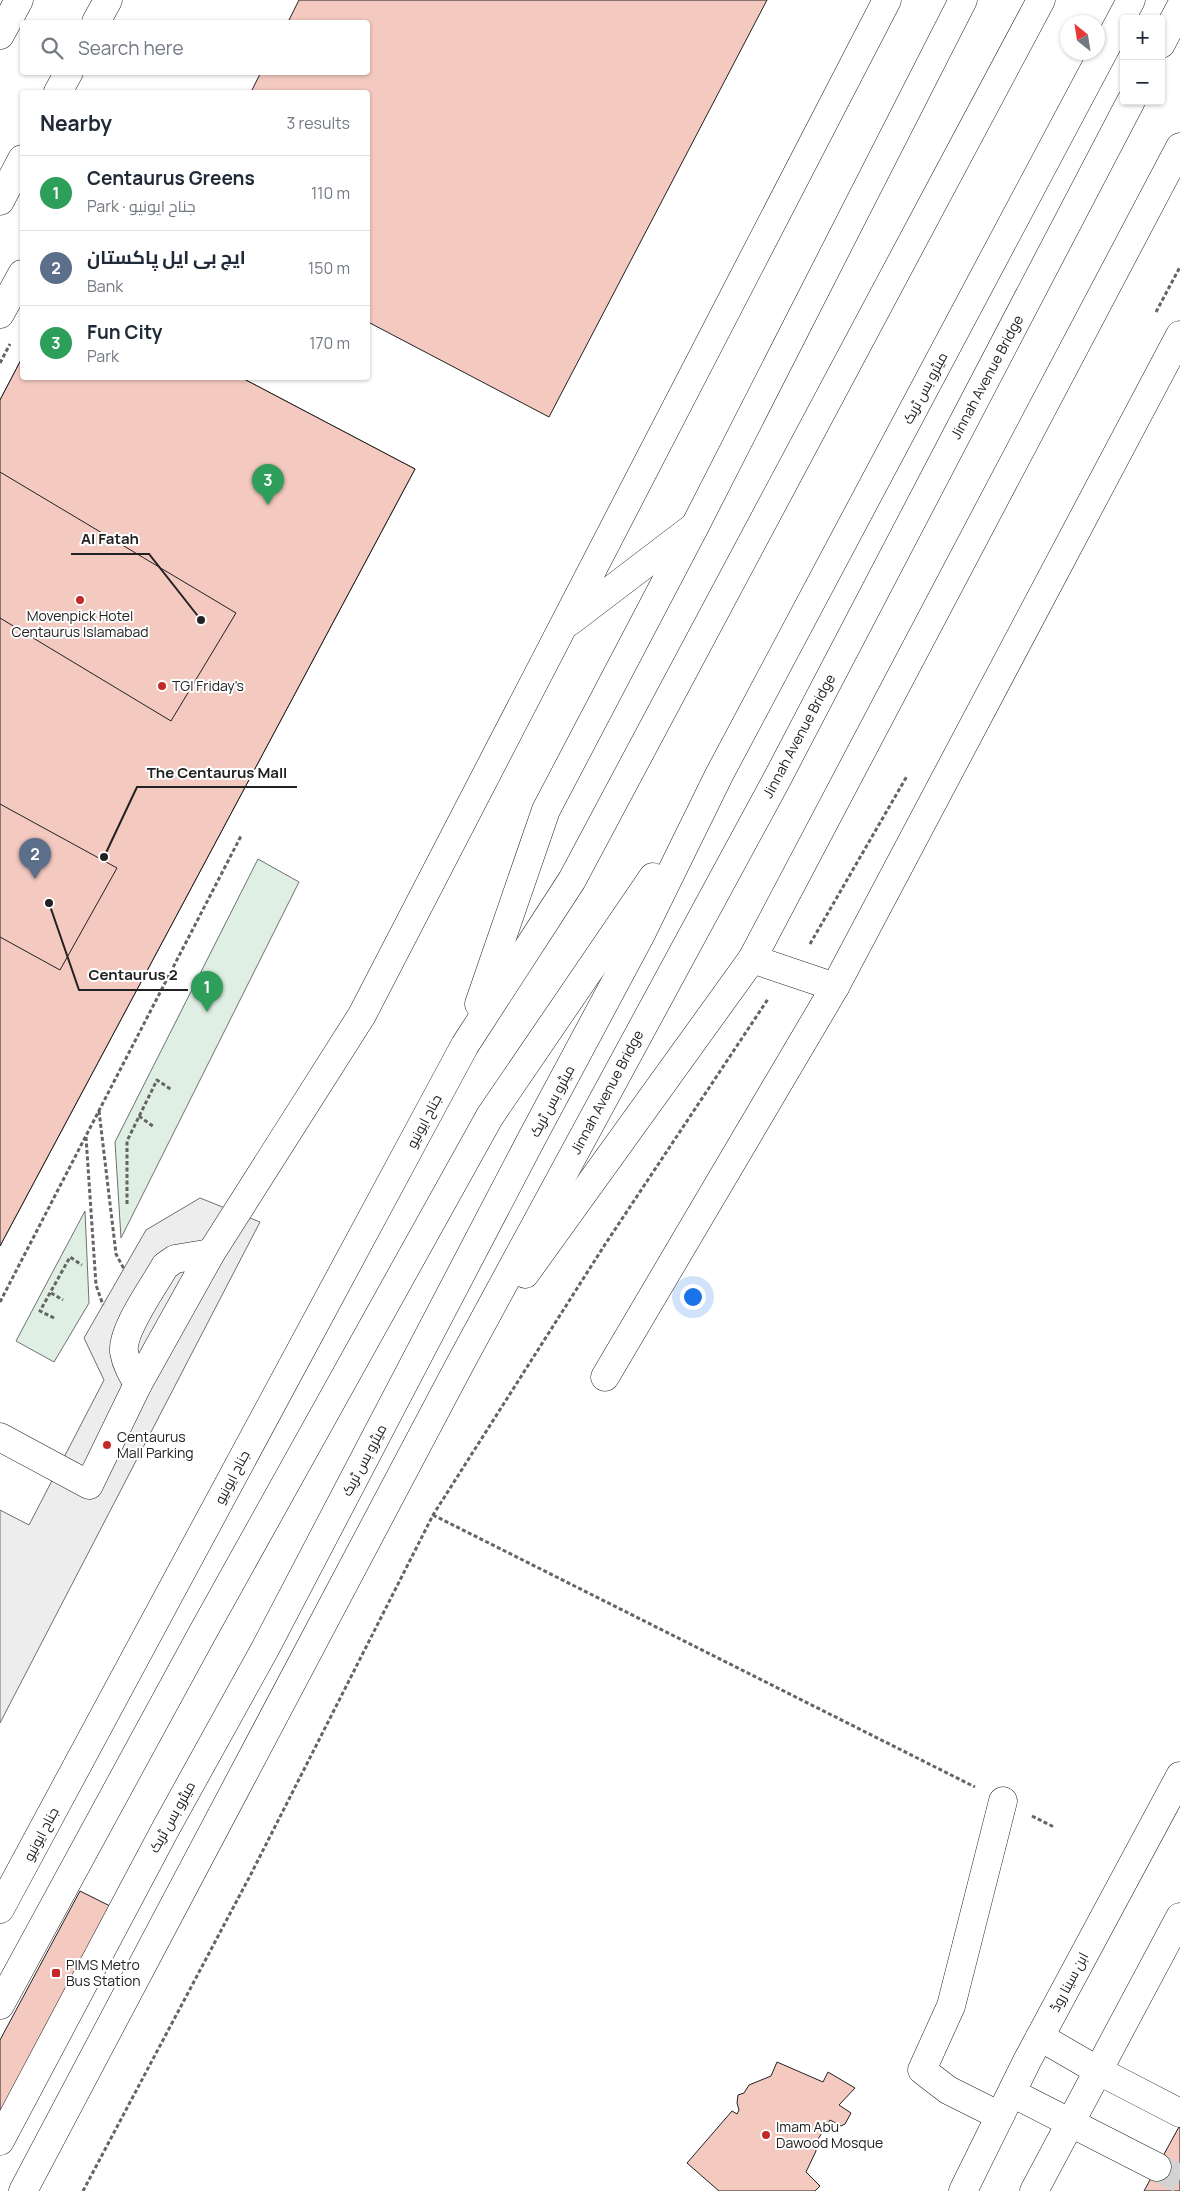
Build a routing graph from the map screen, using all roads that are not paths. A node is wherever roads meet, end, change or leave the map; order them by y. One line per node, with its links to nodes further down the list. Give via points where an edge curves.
1 (19, 0): 9 (main road)
2 (108, 0): 8 (main road)
3 (887, 0): 19 (main road)
4 (963, 0): 18 (main road)
5 (1041, 0): 23 (main road, via 572,880)
6 (1131, 0): 20 (main road, میٹرو بس ٹریک)
7 (1180, 8): 10 (main road)
8 (97, 20)
9 (2, 27)
10 (1165, 36)
11 (1129, 105): 24 (main road, Jinnah Avenue Bridge, via 776,780)
12 (1180, 147): 21 (main road)
13 (20, 163): 14 (main road)
14 (0, 201)
15 (20, 278): 16 (main road)
16 (0, 314)
17 (1180, 335): 22 (main road)
18 (696, 526): 19 (main road); 23 (main road, via 546,810)
19 (564, 626): 26 (main road, via 362,1016 211,1253 138,1384 89,1485)
20 (719, 775): 31 (main road, میٹرو بس ٹریک, via 490,1116); 37 (main road, میٹرو بس ٹریک, via 639,938 265,1649)
21 (752, 959): 22 (main road); 24 (main road)
22 (835, 987): 25 (main road)
23 (465, 1045): 29 (main road, جناح ایونیو)
24 (459, 1366): 39 (main road)
25 (605, 1377)
26 (0, 1437)
27 (1180, 1776): 32 (main road, ابن سینا روڈ)
28 (1003, 1801): 34 (main road, via 951,2006 922,2070 948,2090)
29 (0, 1909)
30 (1180, 1918): 33 (main road)
31 (0, 2005)
32 (1040, 2037): 33 (main road); 34 (main road, ابن سینا روڈ)
33 (1097, 2070): 35 (main road); 36 (main road)
34 (1006, 2104): 36 (main road); 40 (main road, ابن سینا روڈ)
35 (1180, 2113)
36 (1070, 2121): 38 (main road); 41 (main road)
37 (0, 2141)
38 (1157, 2167)
39 (23, 2191)
40 (962, 2191)
41 (1034, 2191)

